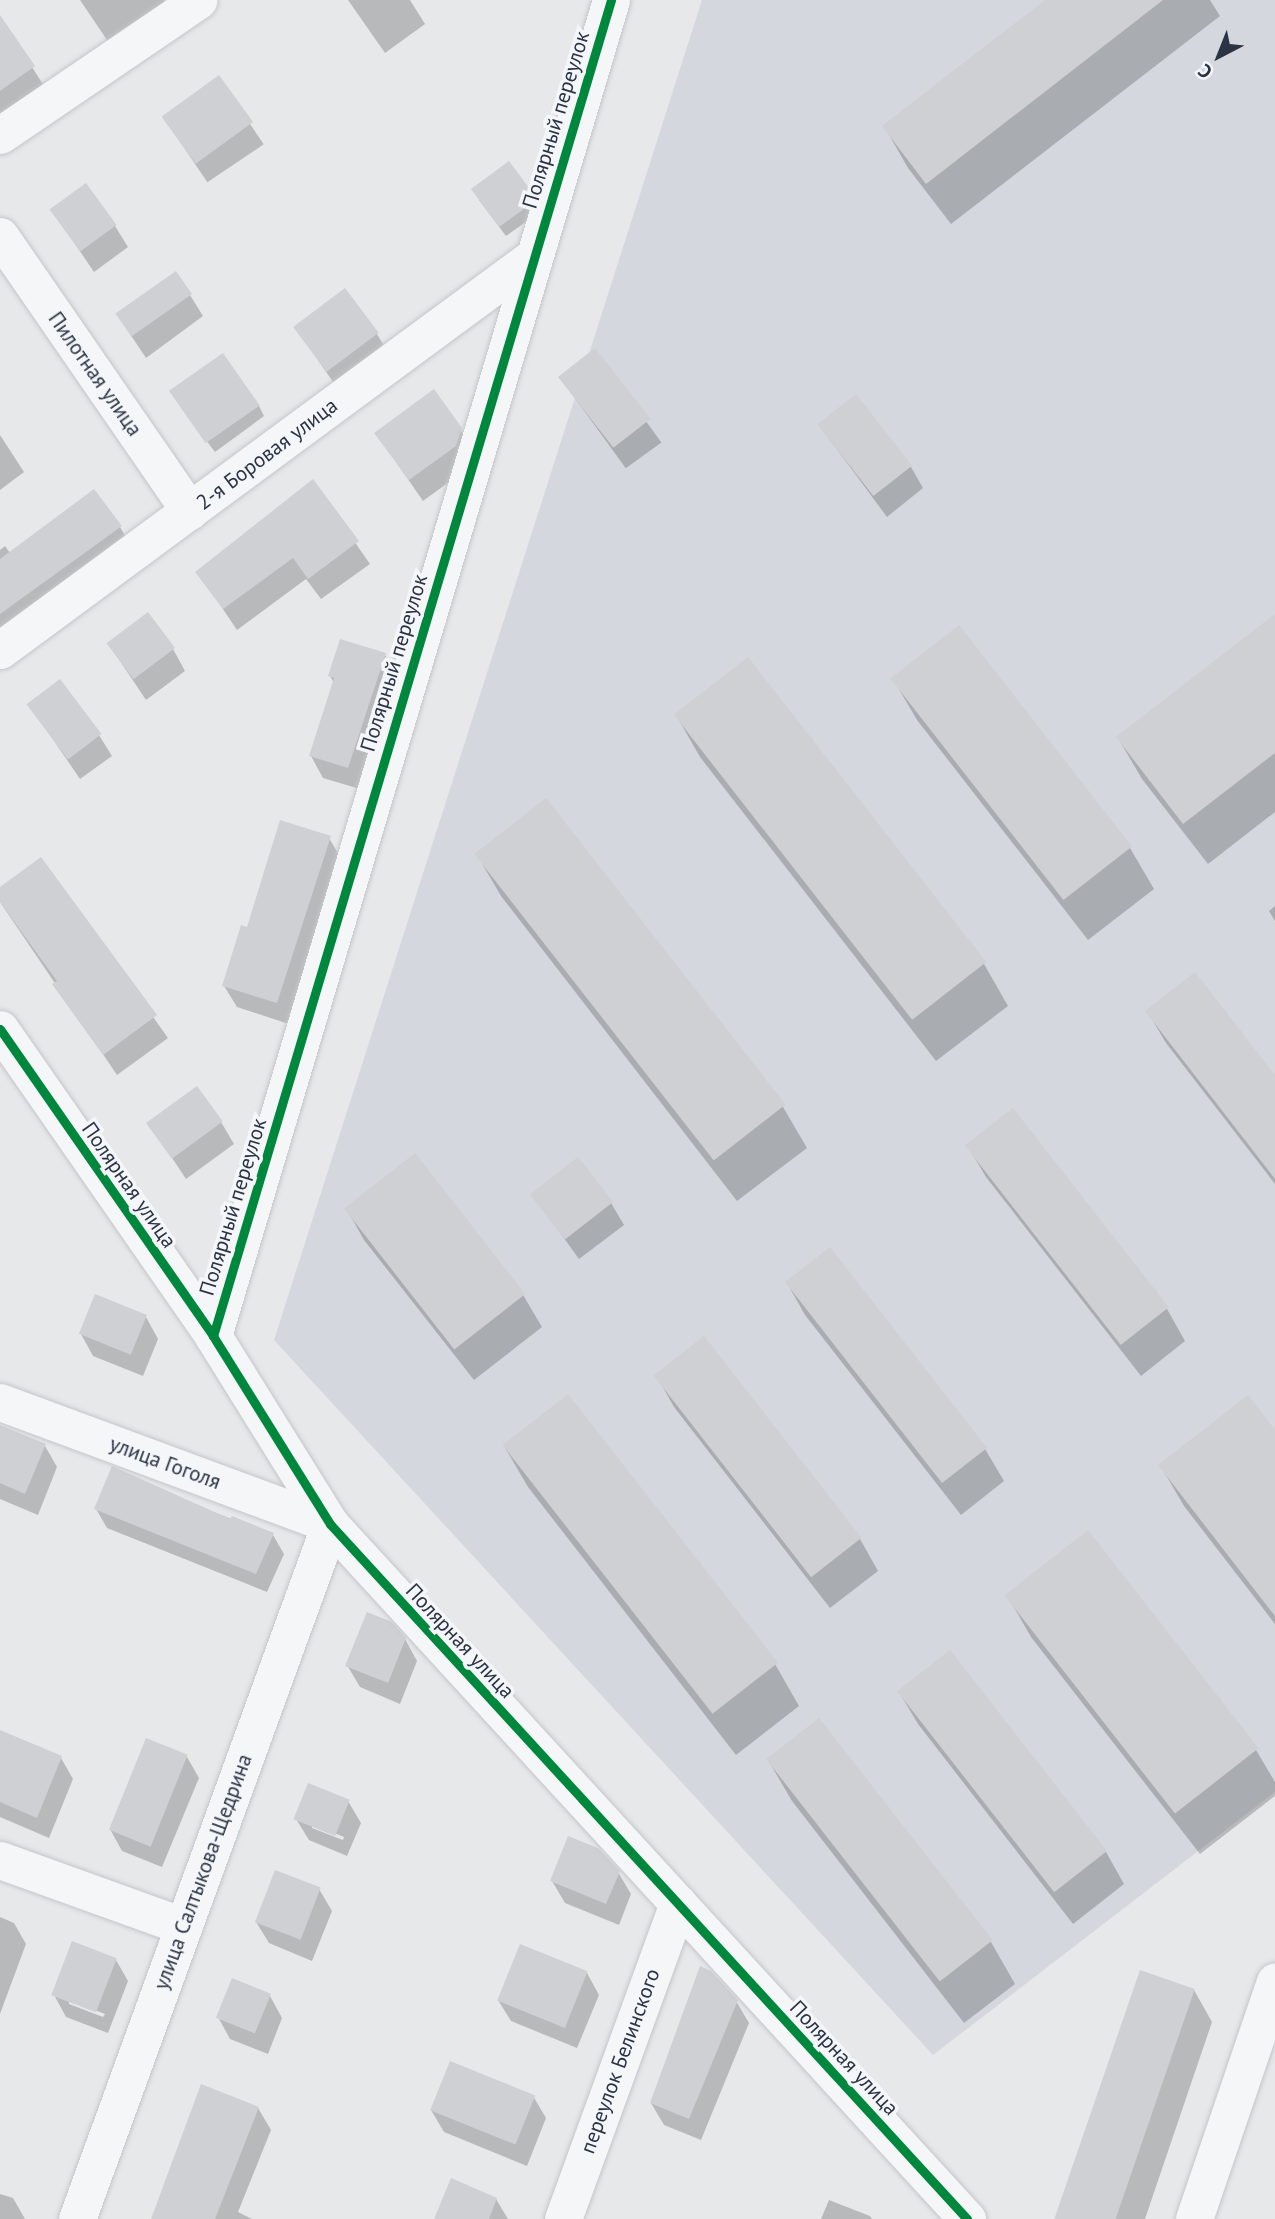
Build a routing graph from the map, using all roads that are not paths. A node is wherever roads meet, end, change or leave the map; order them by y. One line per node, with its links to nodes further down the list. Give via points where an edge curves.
1 (199, 0): 3 (street)
2 (611, 0): 5 (street, Полярный переулок)
3 (0, 135)
4 (0, 236): 6 (street, Пилотная улица)
5 (533, 257): 6 (street, 2-я Боровая улица); 9 (street, Полярный переулок)
6 (190, 511): 7 (street, 2-я Боровая улица)
7 (0, 650)
8 (0, 1029): 9 (street, Полярная улица)
9 (212, 1336): 11 (street, Полярная улица)
10 (0, 1402): 11 (street, улица Гоголя)
11 (330, 1524): 13 (street, Полярная улица); 14 (street, улица Салтыкова-Щедрина)
12 (0, 1860): 14 (street)
13 (678, 1903): 17 (street, переулок Белинского); 18 (street, Полярная улица)
14 (183, 1926): 16 (street, улица Салтыкова-Щедрина)
15 (1275, 1981): 19 (street)
16 (77, 2219)
17 (563, 2219)
18 (967, 2219)
19 (1194, 2219)

